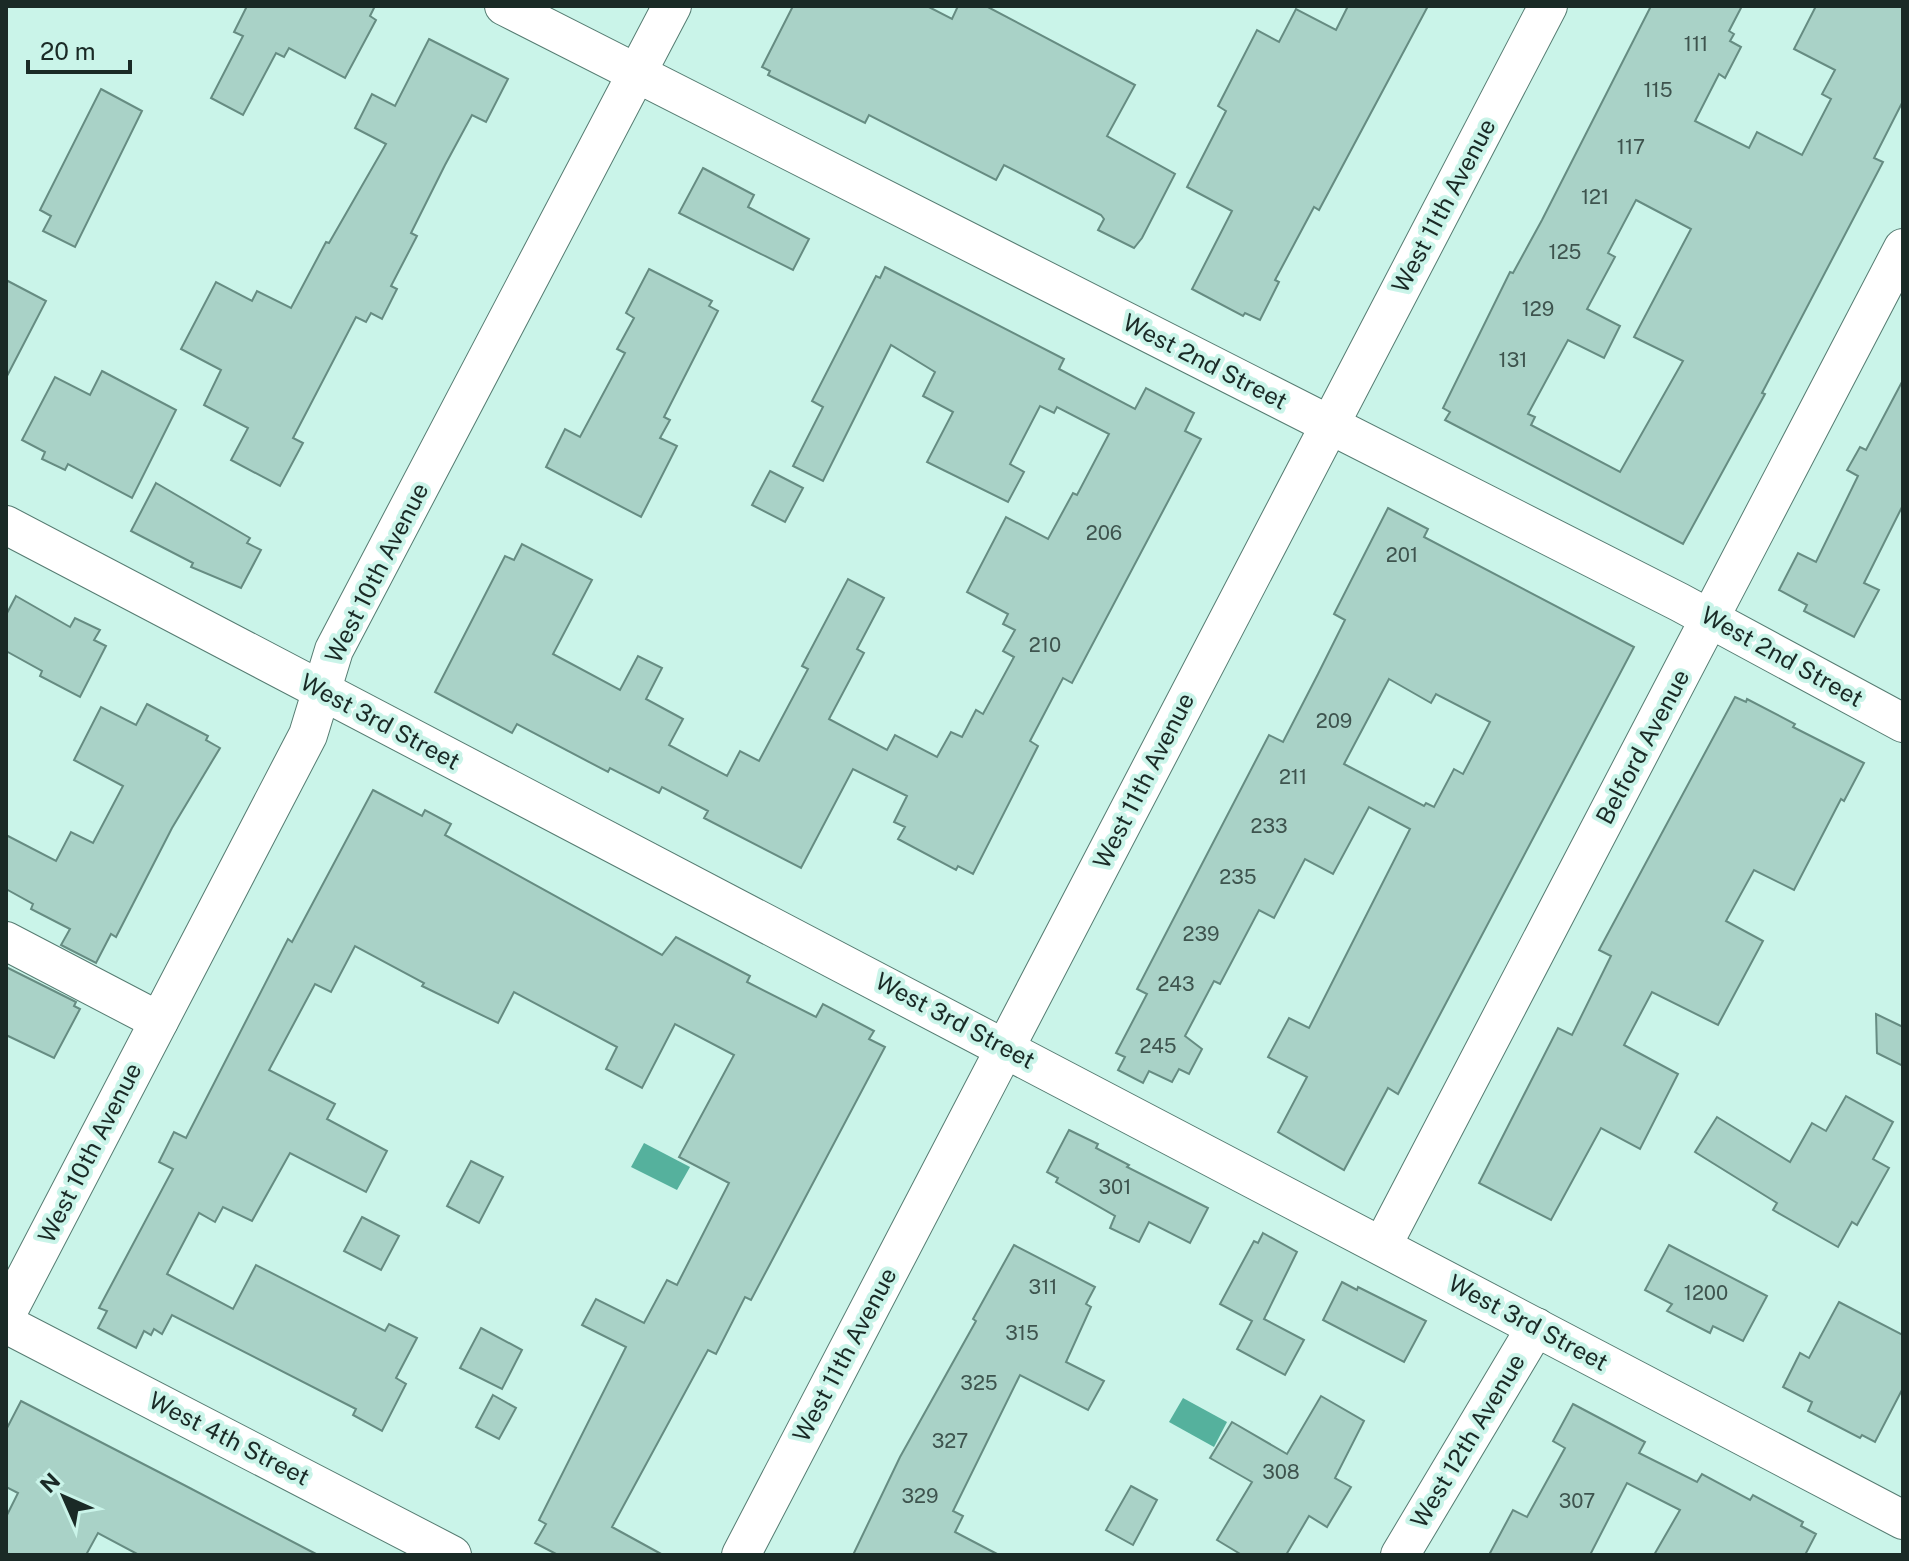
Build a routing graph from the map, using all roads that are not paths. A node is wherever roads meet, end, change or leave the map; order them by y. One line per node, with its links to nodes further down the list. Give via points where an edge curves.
1 (504, 6): 4 (street, West 2nd Street)
2 (672, 6): 4 (street, West 10th Avenue)
3 (1548, 6): 6 (street, West 11th Avenue)
4 (636, 73): 6 (street, West 2nd Street); 9 (street, West 10th Avenue, via 334,650)
5 (1903, 248): 8 (street, Belford Avenue)
6 (1329, 425): 8 (street, West 2nd Street); 13 (street, West 11th Avenue)
7 (6, 525): 9 (street, West 3rd Street)
8 (1710, 618): 10 (street, West 2nd Street); 14 (street, Belford Avenue)
9 (322, 692): 12 (street, West 10th Avenue, via 308,735); 13 (street, West 3rd Street)
10 (1903, 723)
11 (6, 941): 12 (street)
12 (159, 1021): 15 (street, West 10th Avenue)
13 (1006, 1048): 14 (street, West 3rd Street); 20 (street, West 11th Avenue)
14 (1382, 1246): 17 (street, West 3rd Street)
15 (6, 1315)
16 (6, 1324): 19 (street, West 4th Street)
17 (1536, 1327): 18 (street, West 3rd Street); 21 (street, West 12th Avenue)
18 (1903, 1520)
19 (452, 1555)
20 (741, 1555)
21 (1400, 1555)

